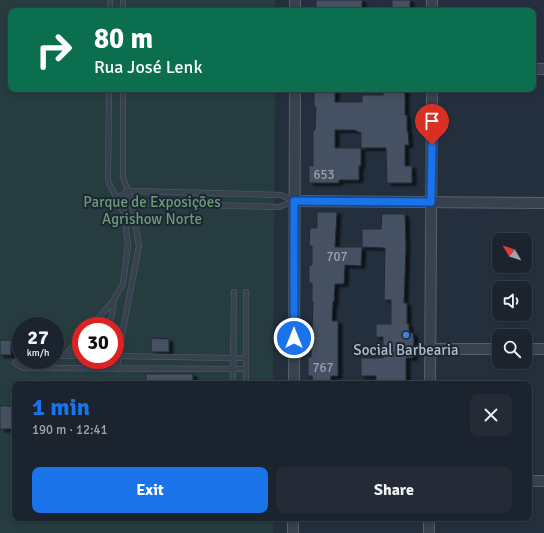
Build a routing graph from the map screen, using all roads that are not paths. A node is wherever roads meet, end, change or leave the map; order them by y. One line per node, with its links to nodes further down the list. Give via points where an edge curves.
1 (109, 92): 7 (lane, via 108,181)
2 (123, 92): 5 (lane, via 123,177)
3 (295, 92): 8 (street)
4 (432, 92): 9 (street)
5 (129, 191): 6 (lane); 7 (lane); 11 (lane)
6 (200, 194): 8 (lane, via 280,195); 12 (lane)
7 (117, 198): 13 (lane)
8 (294, 201): 9 (street); 12 (lane, via 279,207); 35 (street)
9 (431, 202): 10 (street); 21 (street)
10 (544, 203)
11 (132, 204): 12 (lane); 13 (lane); 19 (lane, via 139,246)
12 (200, 206)
13 (122, 207): 16 (lane, via 128,245 123,284)
14 (234, 292): 28 (lane)
15 (246, 292): 29 (lane)
16 (114, 299): 17 (lane); 18 (lane)
17 (99, 317)
18 (111, 317)
19 (124, 318)
20 (72, 348): 25 (lane)
21 (430, 349): 22 (street); 36 (street)
22 (492, 349)
23 (532, 349): 24 (street)
24 (544, 349)
25 (64, 356): 26 (lane)
26 (72, 356)
27 (124, 356): 28 (lane)
28 (233, 358): 29 (lane); 31 (lane)
29 (246, 358): 32 (lane)
30 (124, 369): 31 (lane)
31 (233, 369): 32 (lane); 33 (lane)
32 (246, 369): 34 (lane)
33 (233, 381)
34 (246, 381)
35 (294, 381)
36 (430, 381)
37 (532, 481): 38 (street)
38 (544, 481)
39 (293, 521): 41 (street)
40 (429, 521): 42 (street)
41 (293, 533)
42 (429, 533)

